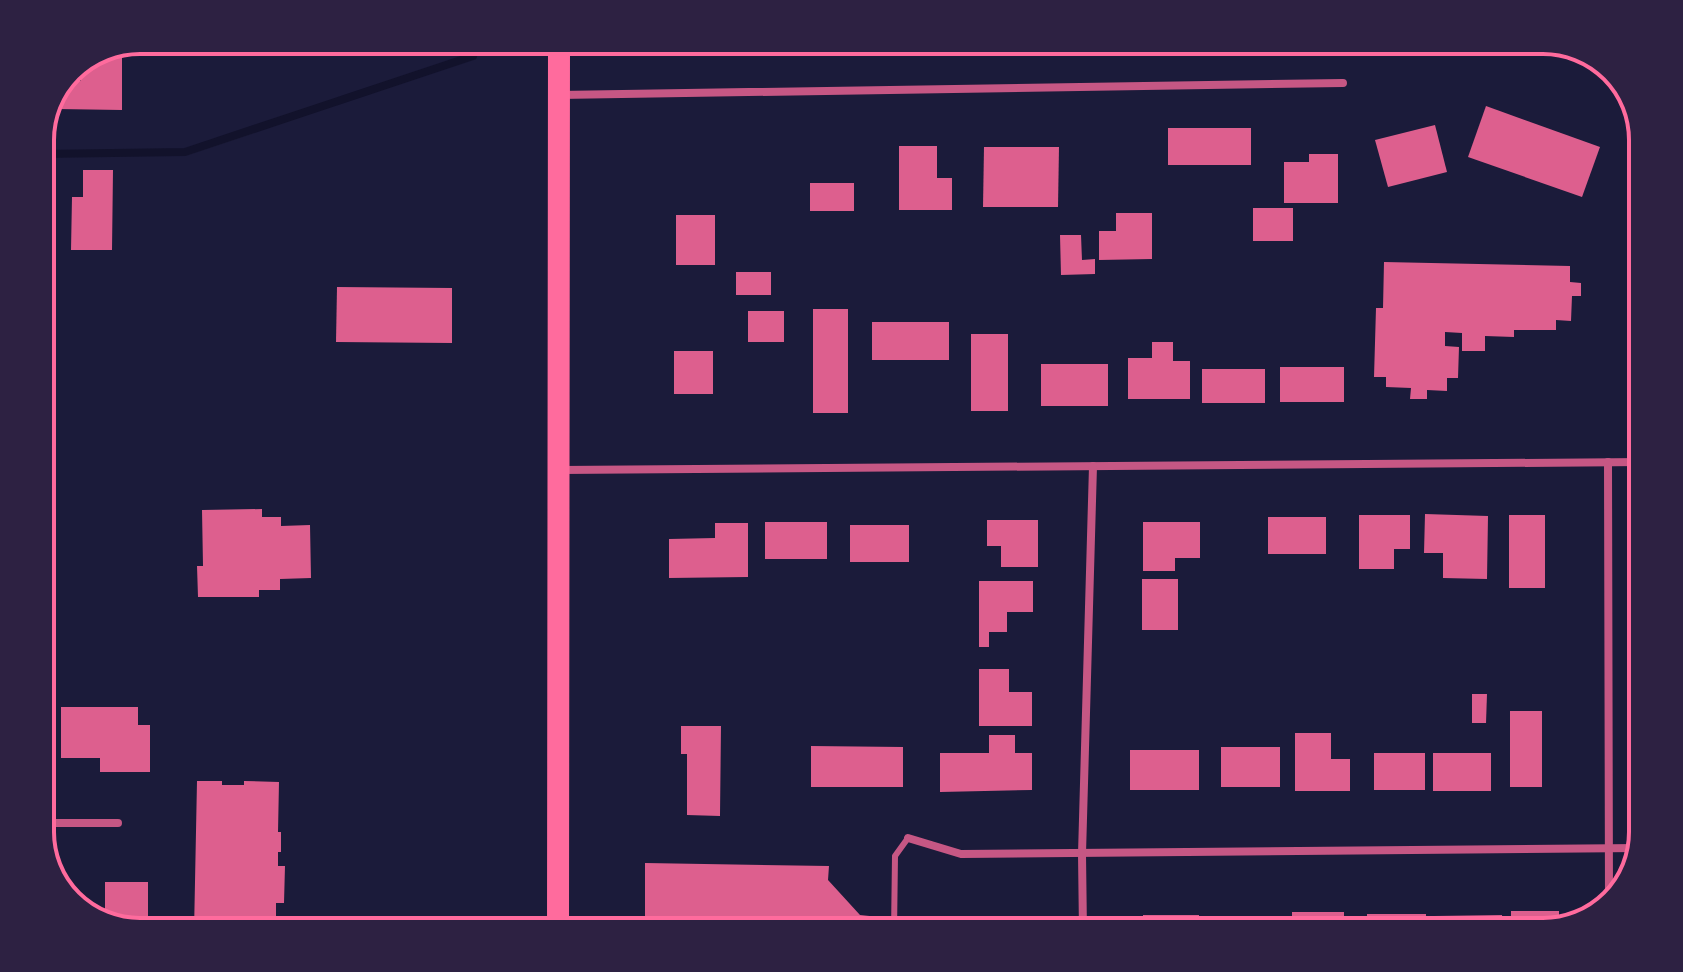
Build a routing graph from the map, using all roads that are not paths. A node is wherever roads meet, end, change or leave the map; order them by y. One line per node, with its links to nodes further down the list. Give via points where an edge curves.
1 (559, 54): 3 (highway)
2 (1343, 83): 3 (street)
3 (559, 95): 7 (highway)
4 (1608, 462): 5 (street); 6 (street); 11 (street)
5 (1629, 462)
6 (1093, 466): 7 (street); 13 (street)
7 (558, 470): 15 (highway)
8 (54, 823): 9 (street)
9 (118, 823)
10 (908, 838): 13 (street, via 961,854); 16 (lane, via 895,856)
11 (1609, 848): 12 (street); 13 (street); 14 (street)
12 (1627, 848)
13 (1082, 854): 17 (street)
14 (1609, 887)
15 (558, 918)
16 (894, 918)
17 (1083, 918)

